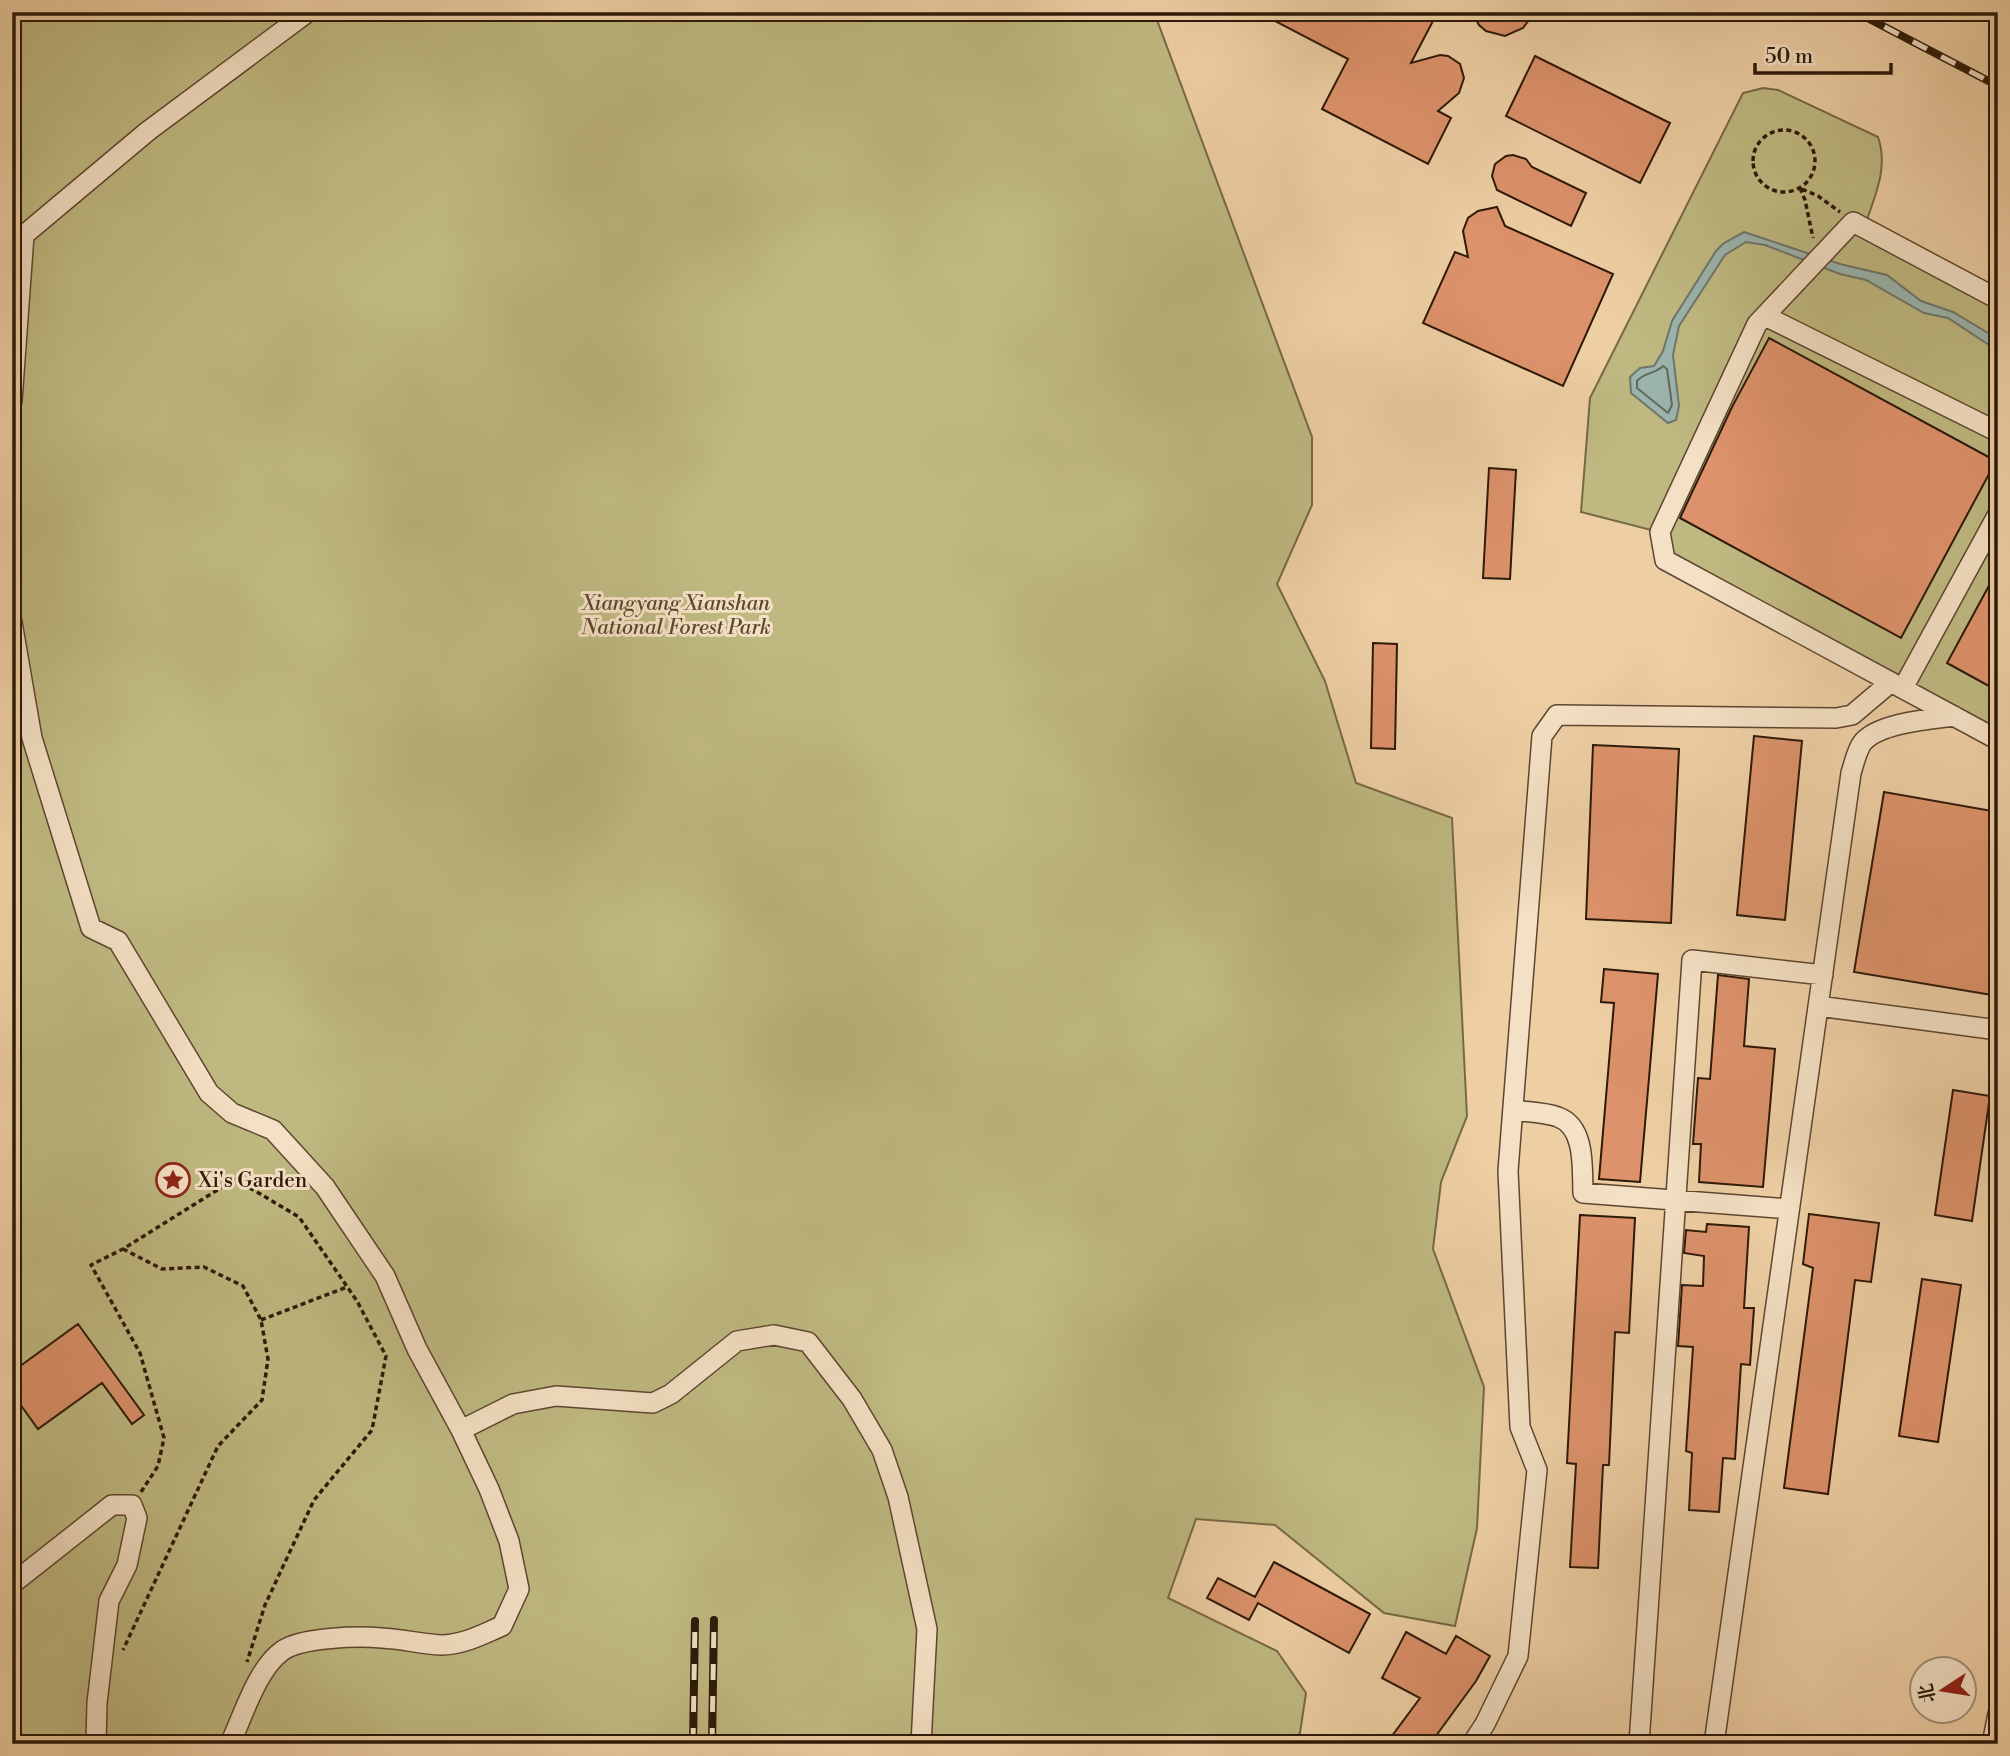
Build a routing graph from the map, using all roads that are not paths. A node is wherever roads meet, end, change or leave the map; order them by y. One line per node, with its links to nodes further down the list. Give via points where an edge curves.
1 (308, 12): 4 (street, via 148,131 24,235)
2 (1998, 290): 3 (street, via 1994,297 1853,222)
3 (1765, 316): 5 (street); 8 (street, via 1757,324 1660,533 1665,560)
4 (12, 401)
5 (1998, 432)
6 (1998, 514): 8 (street)
7 (12, 622): 20 (street, via 32,738 91,928 118,941 209,1093 232,1113 273,1130 325,1187 385,1276 417,1349)
8 (1901, 688): 9 (street); 10 (street); 11 (street, via 1916,708)
9 (1852, 715): 12 (street); 17 (street, via 1557,715 1542,736)
10 (1954, 716): 11 (street); 13 (street)
11 (1915, 721): 12 (street)
12 (1869, 738): 14 (street, via 1863,742 1851,773)
13 (1998, 740)
14 (1822, 975): 15 (street); 18 (street, via 1692,960)
15 (1818, 1006): 16 (street); 19 (street)
16 (1998, 1030)
17 (1513, 1110): 18 (street, via 1560,1117 1577,1134 1583,1193); 26 (street, via 1508,1171 1520,1427 1537,1470 1518,1656)
18 (1675, 1201): 19 (street); 27 (street)
19 (1789, 1209): 28 (street)
20 (461, 1430): 24 (street, via 509,1541 519,1589 502,1626 467,1641 443,1645 334,1638 283,1650 265,1669); 25 (street, via 513,1404 556,1396 653,1403 737,1341 774,1335 808,1342 852,1399 882,1450 898,1497 927,1629)
21 (12, 1584): 23 (street, via 113,1505 132,1506 137,1518 127,1565 109,1601)
22 (1998, 1714): 29 (street)
23 (96, 1744)
24 (230, 1744)
25 (921, 1744)
26 (1472, 1744)
27 (1639, 1744)
28 (1714, 1744)
29 (1992, 1744)

